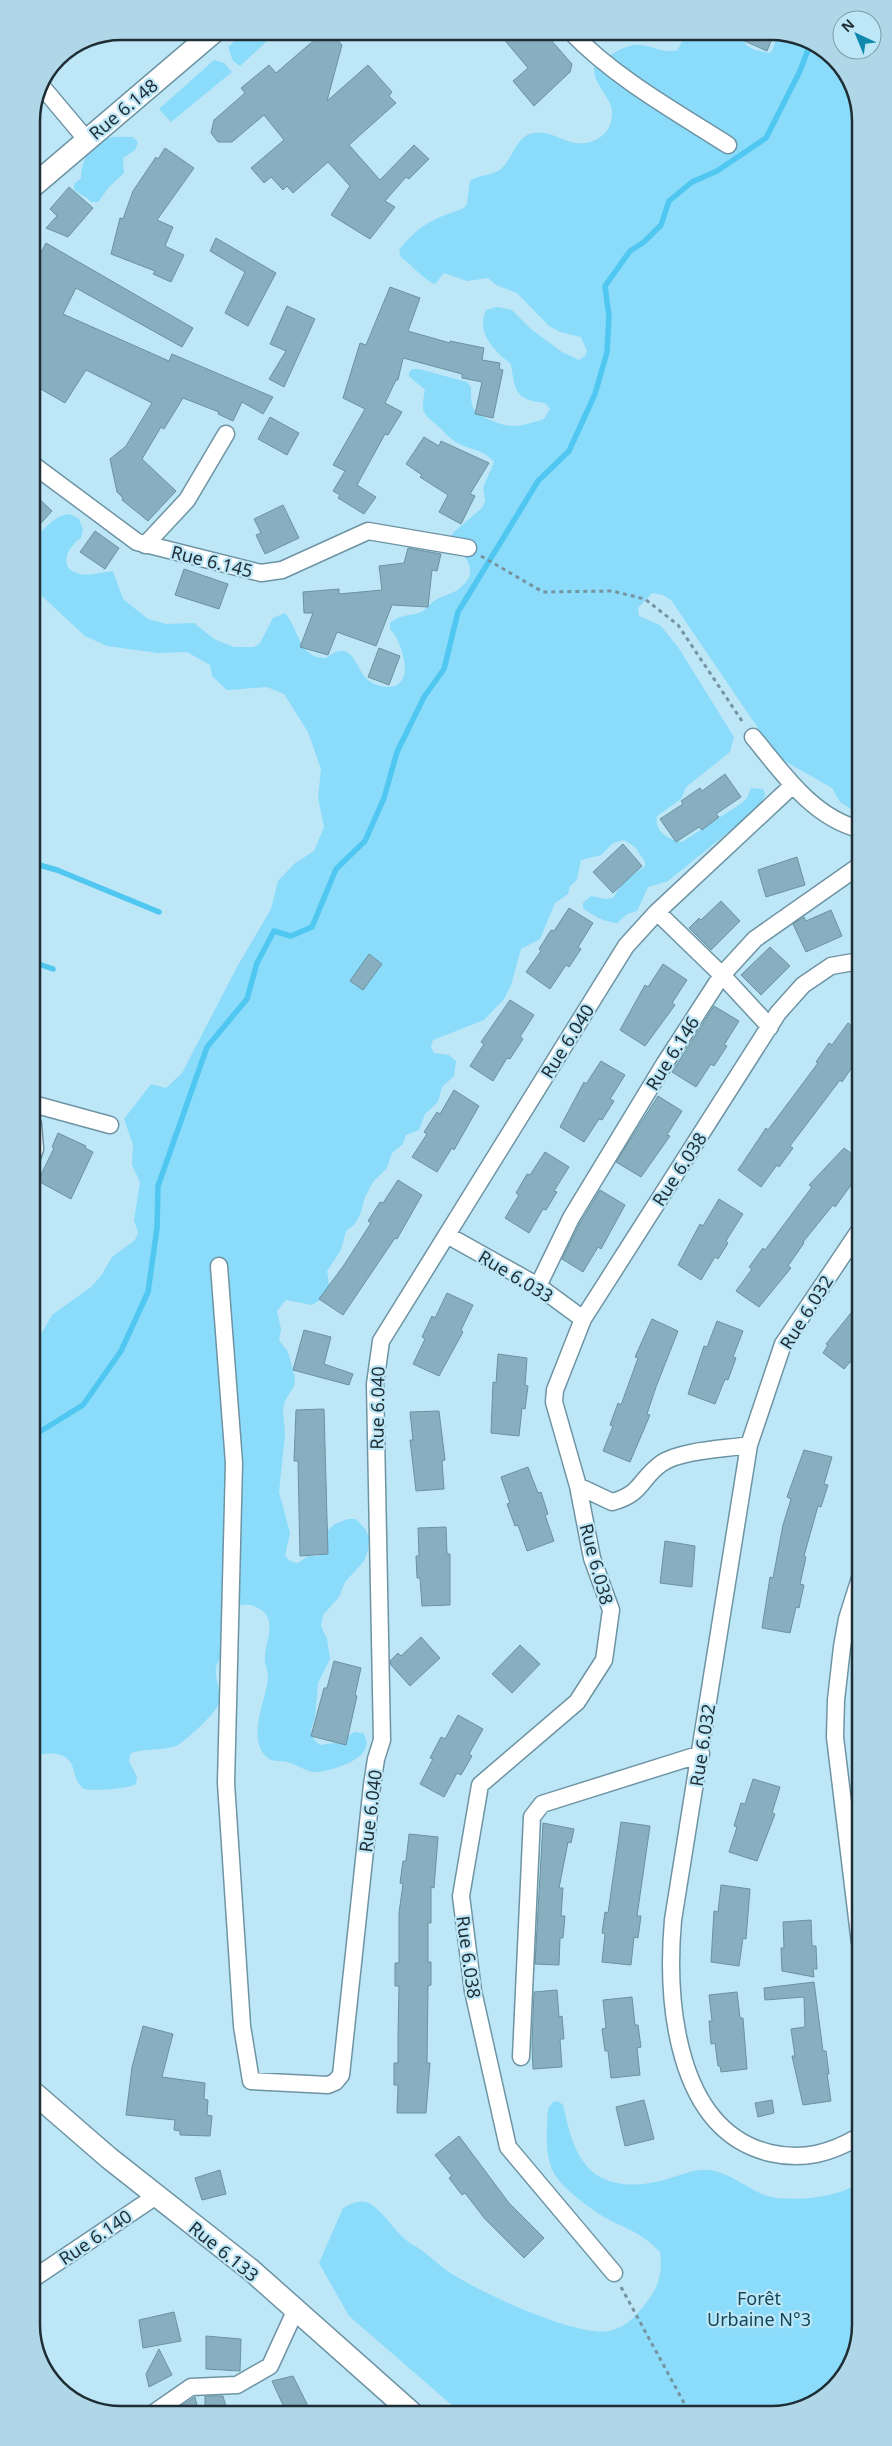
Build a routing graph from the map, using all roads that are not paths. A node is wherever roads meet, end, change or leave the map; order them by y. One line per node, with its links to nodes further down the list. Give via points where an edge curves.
1 (204, 40): 4 (street, Rue 6.148)
2 (578, 40): 5 (street, via 616,73)
3 (46, 91): 4 (street)
4 (86, 139): 6 (street, Rue 6.148)
5 (728, 145)
6 (40, 180)
7 (226, 434): 9 (street, via 187,500)
8 (40, 470): 9 (street, Rue 6.145)
9 (145, 545): 10 (street, Rue 6.145, via 261,573 282,570 368,530)
10 (468, 548)
11 (753, 737): 12 (street)
12 (793, 785): 13 (street, via 811,803); 15 (street, Rue 6.040)
13 (852, 826)
14 (852, 871): 17 (street, Rue 6.146, via 761,934)
15 (657, 912): 17 (street); 21 (street, Rue 6.040, via 626,946)
16 (852, 962): 18 (street, Rue 6.038, via 831,966 803,985)
17 (722, 975): 18 (street); 24 (street, Rue 6.146, via 571,1218)
18 (770, 1027): 25 (street, Rue 6.038)
19 (40, 1106): 20 (street)
20 (110, 1125)
21 (447, 1236): 23 (street, Rue 6.040, via 382,1342 376,1367 382,1740 372,1785 341,2075 328,2086 251,2081 240,2000 226,1782 234,1463); 24 (street, Rue 6.033)
22 (852, 1241): 26 (street, Rue 6.032, via 783,1344)
23 (219, 1266)
24 (538, 1286): 25 (street, Rue 6.033)
25 (582, 1319): 27 (street, Rue 6.038, via 555,1390 554,1402)
26 (749, 1445): 27 (street, via 676,1457 648,1475 633,1495 612,1502); 29 (street, Rue 6.032)
27 (578, 1486): 35 (street, Rue 6.038, via 592,1558 611,1610 604,1660 577,1702 480,1785 461,1896 473,1991 508,2147)
28 (852, 1603): 30 (street, via 842,1647 836,1737)
29 (701, 1754): 31 (street, via 542,1804 532,1817); 33 (street, Rue 6.032, via 670,1953 675,2015 694,2087 712,2117 738,2140 758,2150 784,2156 820,2155)
30 (852, 1874)
31 (521, 2057)
32 (40, 2098): 34 (street, Rue 6.133)
33 (852, 2141)
34 (156, 2196): 36 (street, Rue 6.140); 37 (street, Rue 6.133, via 251,2270)
35 (614, 2273)
36 (40, 2274)
37 (294, 2310): 38 (street, via 270,2366 237,2386 191,2387); 39 (street, Rue 6.133)
38 (164, 2406)
39 (404, 2406)

